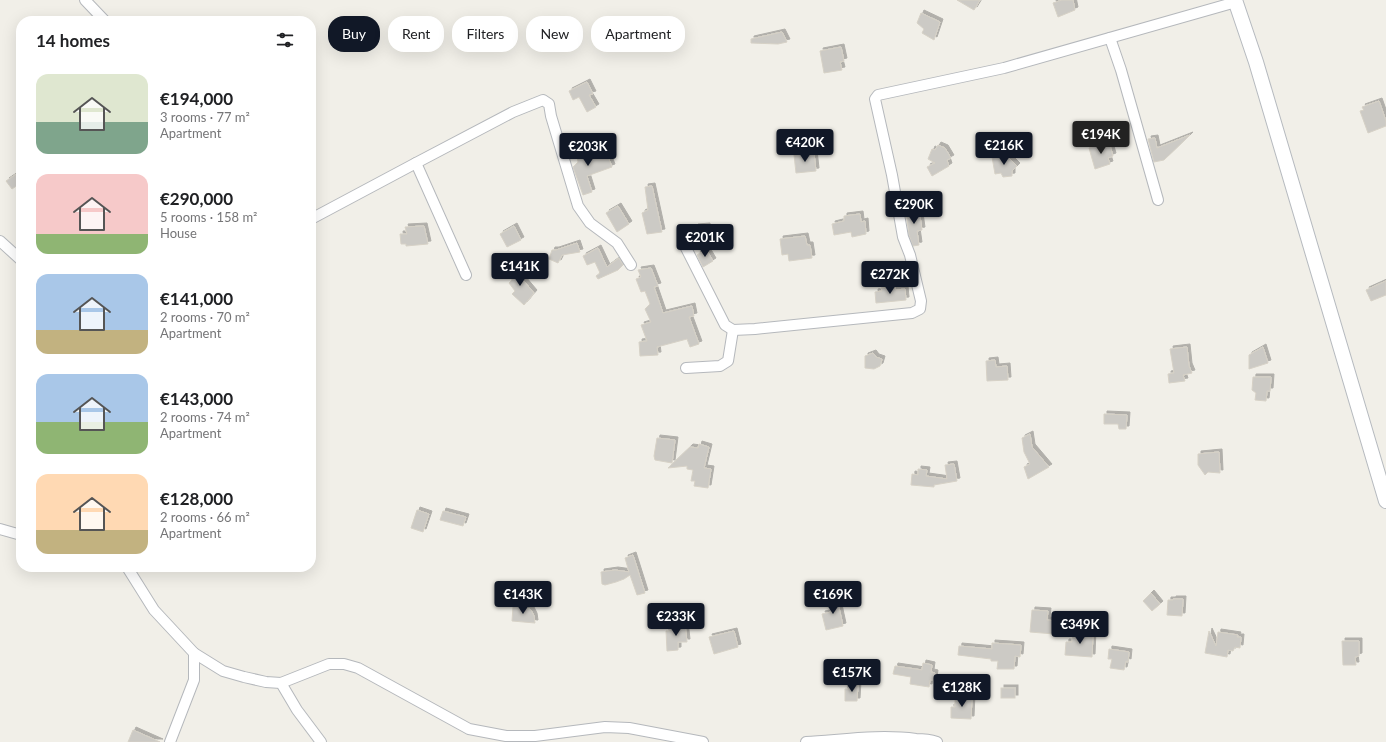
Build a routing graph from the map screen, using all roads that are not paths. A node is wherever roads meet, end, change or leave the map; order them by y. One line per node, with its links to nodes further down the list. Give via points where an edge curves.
1 (85, 0): 3 (street)
2 (1236, 1): 4 (street); 15 (main road, via 1272,114)
3 (99, 16)
4 (1110, 38): 6 (street); 13 (street, via 1004,68 878,95 875,99 920,308 912,313 755,330)
5 (416, 163): 7 (street); 11 (street, via 513,112 543,100 549,104 578,206 590,223 617,243); 12 (street)
6 (1158, 200)
7 (316, 216)
8 (0, 241): 10 (street)
9 (685, 246): 13 (street, via 725,325)
10 (16, 255)
11 (631, 265)
12 (466, 276)
13 (733, 330): 14 (street, via 728,361 720,366)
14 (686, 368)
15 (1386, 501)
16 (0, 529): 17 (street)
17 (16, 534)
18 (130, 572): 19 (street, via 154,610)
19 (194, 653): 20 (street, via 223,671 244,678); 22 (street, via 194,680)
20 (281, 683): 21 (street, via 329,664 344,664 358,668 469,730 506,736 535,736 605,727 629,728); 23 (street)
21 (657, 738): 24 (street)
22 (170, 742)
23 (321, 742)
24 (702, 742)
25 (806, 742): 26 (street, via 873,736)
26 (937, 742)

